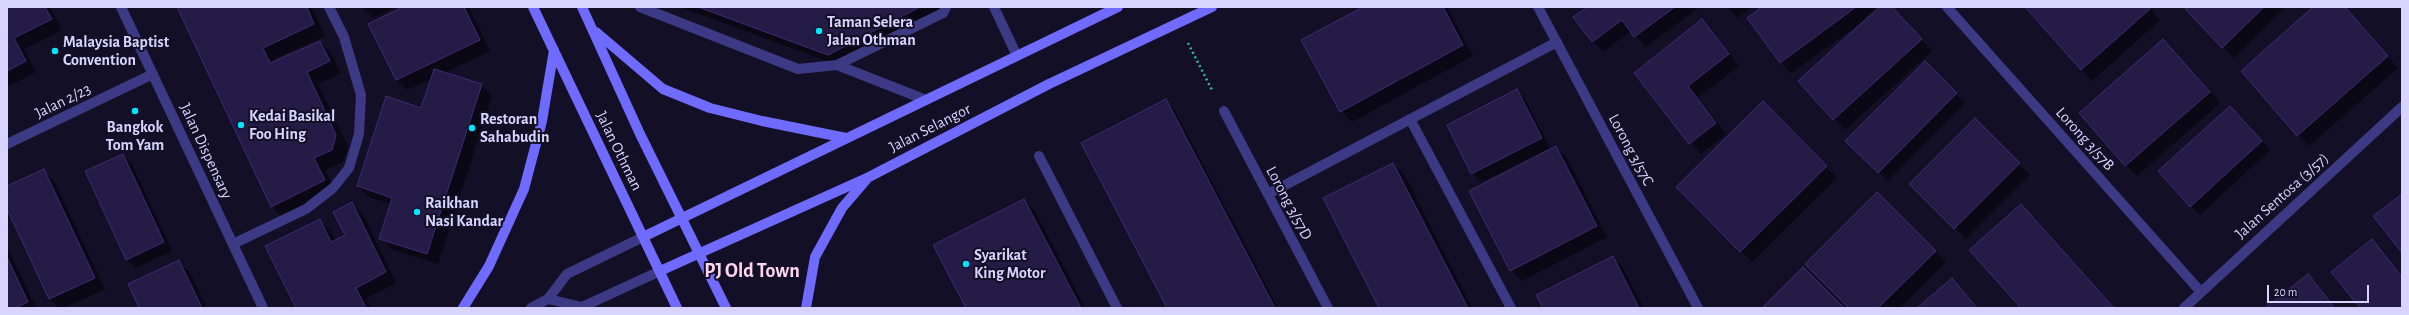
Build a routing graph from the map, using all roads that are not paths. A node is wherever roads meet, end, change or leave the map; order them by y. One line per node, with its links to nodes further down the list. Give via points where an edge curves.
1 (121, 7): 17 (street, Jalan Dispensary)
2 (330, 7): 29 (street, via 344,37 361,94 359,134 349,168 333,188 306,210)
3 (533, 7): 14 (main road, Jalan Othman)
4 (582, 7): 12 (main road, Jalan Othman)
5 (640, 7): 16 (street, via 798,69)
6 (946, 7): 16 (street, via 943,14)
7 (994, 7): 15 (street)
8 (1118, 7): 15 (main road, Jalan Selangor)
9 (1212, 7): 25 (main road, Jalan Selangor, via 1049,84)
10 (1538, 7): 13 (street, Lorong 3/57C)
11 (1947, 7): 32 (street, Lorong 3/57B)
12 (593, 30): 22 (main road, via 662,89 710,108 762,122); 27 (main road, Jalan Othman)
13 (1557, 42): 21 (street); 43 (street, Lorong 3/57C)
14 (554, 50): 28 (main road, Jalan Othman); 35 (main road, via 542,121 524,189 489,266)
15 (1017, 56): 18 (main road, Jalan Selangor)
16 (837, 65): 18 (street)
17 (153, 74): 23 (street, Jalan 2/23); 29 (street, Jalan Dispensary)
18 (926, 100): 22 (main road, Jalan Selangor)
19 (2402, 108): 32 (street, Jalan Sentosa (3/57))
20 (1224, 112): 26 (street, Lorong 3/57D)
21 (1410, 119): 26 (street); 42 (street)
22 (846, 138): 27 (main road, Jalan Selangor)
23 (7, 144)
24 (1039, 156): 40 (street)
25 (869, 177): 30 (main road, Jalan Selangor); 39 (main road, via 842,208 815,257)
26 (1268, 194): 41 (street, Lorong 3/57D)
27 (682, 218): 28 (main road, Jalan Selangor); 30 (main road, Jalan Othman)
28 (643, 237): 31 (main road, Jalan Othman); 33 (street, via 567,274)
29 (233, 244): 34 (street, Jalan Dispensary)
30 (699, 254): 31 (main road, Jalan Selangor); 38 (main road, Jalan Othman)
31 (660, 272): 33 (street, via 582,307); 37 (main road, Jalan Othman)
32 (2200, 291): 44 (street, Jalan Sentosa (3/57))
33 (548, 300): 36 (street)
34 (263, 308)
35 (463, 308)
36 (531, 308)
37 (677, 308)
38 (726, 308)
39 (806, 308)
40 (1117, 308)
41 (1328, 308)
42 (1511, 308)
43 (1698, 308)
44 (2184, 308)

